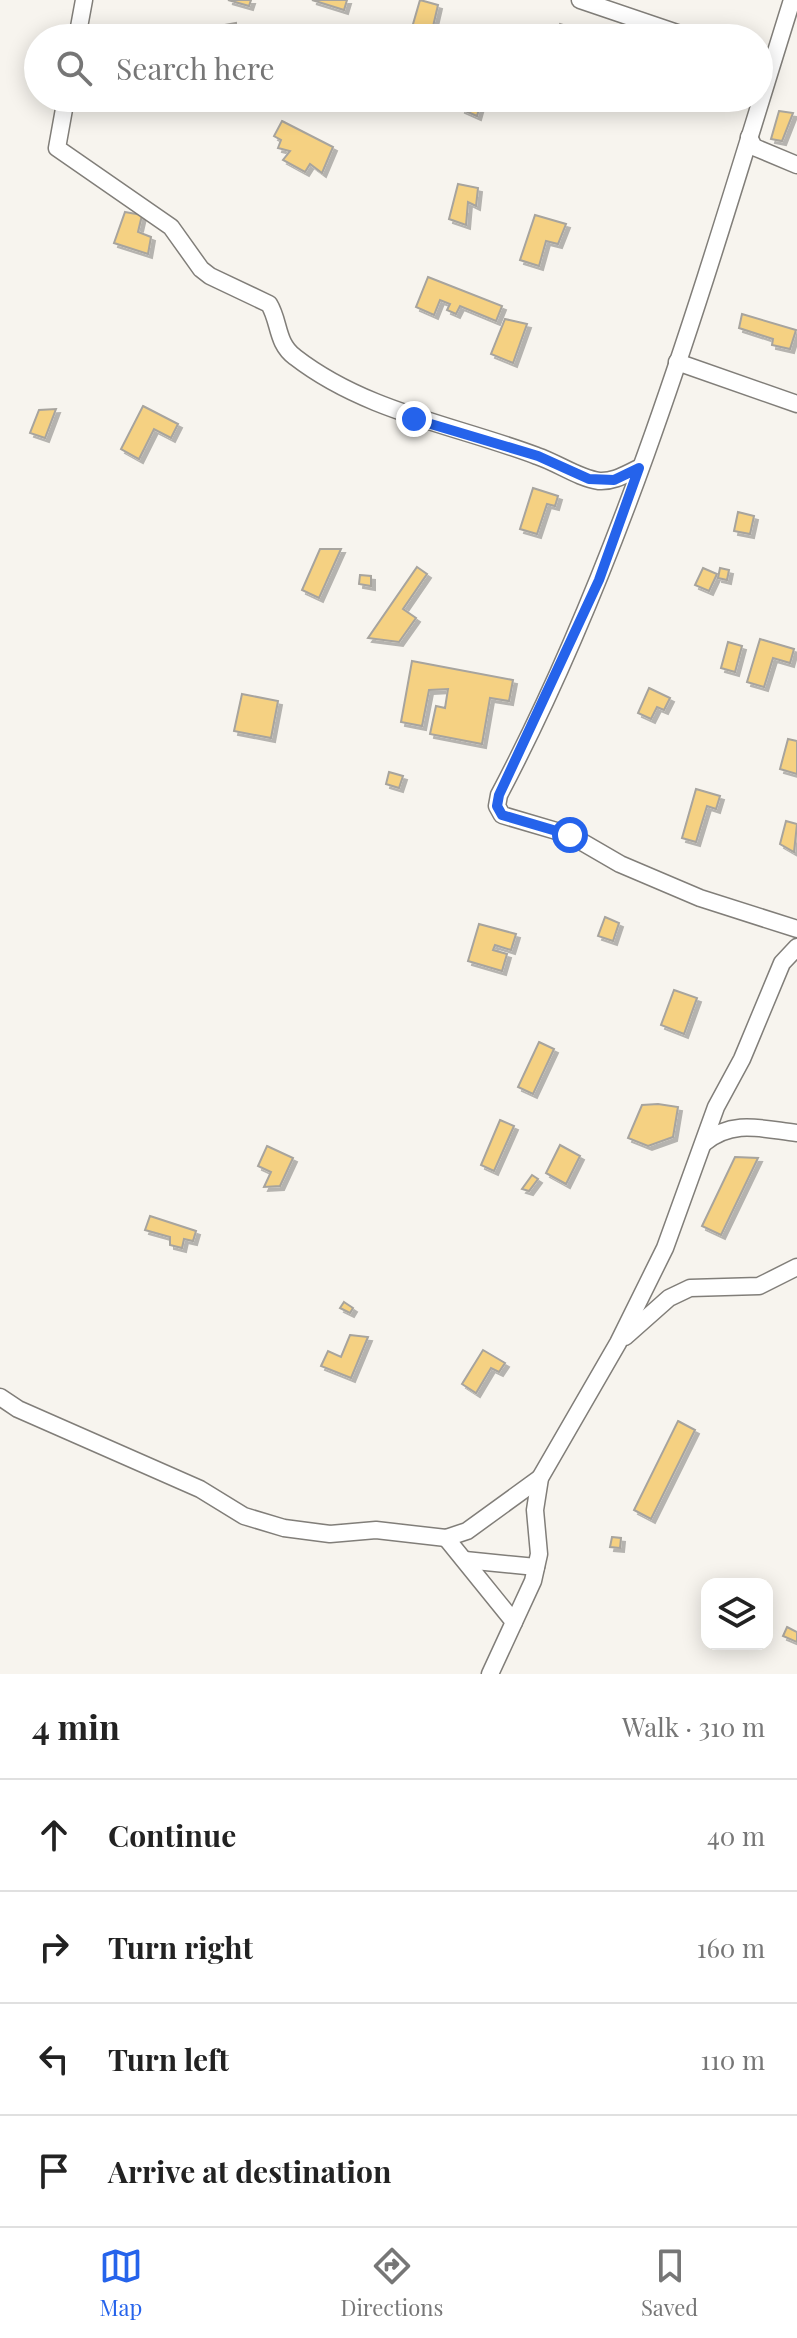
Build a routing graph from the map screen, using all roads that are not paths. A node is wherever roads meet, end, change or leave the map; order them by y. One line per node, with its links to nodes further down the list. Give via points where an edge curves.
1 (84, 0): 4 (street)
2 (580, 0): 5 (street)
3 (792, 0): 6 (street)
4 (80, 24)
5 (651, 24)
6 (777, 45): 7 (street); 8 (street)
7 (773, 46)
8 (773, 58)
9 (63, 112): 15 (street, via 57,148 171,227 210,276 269,304 282,344 294,357 414,419 538,456 589,479 614,480)
10 (757, 112): 11 (street)
11 (749, 137): 12 (street, via 754,147); 13 (street)
12 (797, 165)
13 (677, 362): 14 (street); 15 (street)
14 (797, 404)
15 (639, 468): 16 (street, via 599,580 497,806 502,815 570,835 620,864 700,898)
16 (797, 929)
17 (797, 947): 19 (street, via 782,963)
18 (797, 1133): 19 (street, via 739,1126)
19 (703, 1143): 21 (street, via 665,1248)
20 (797, 1267): 21 (street, via 759,1286 690,1288 669,1298)
21 (618, 1343): 23 (street)
22 (0, 1397): 24 (street, via 200,1489 244,1516 330,1534 376,1530)
23 (540, 1478): 24 (street, via 467,1531); 26 (street)
24 (446, 1538): 25 (street)
25 (465, 1560): 26 (street); 27 (street)
26 (536, 1567): 27 (street)
27 (514, 1622): 28 (street)
28 (490, 1674)

